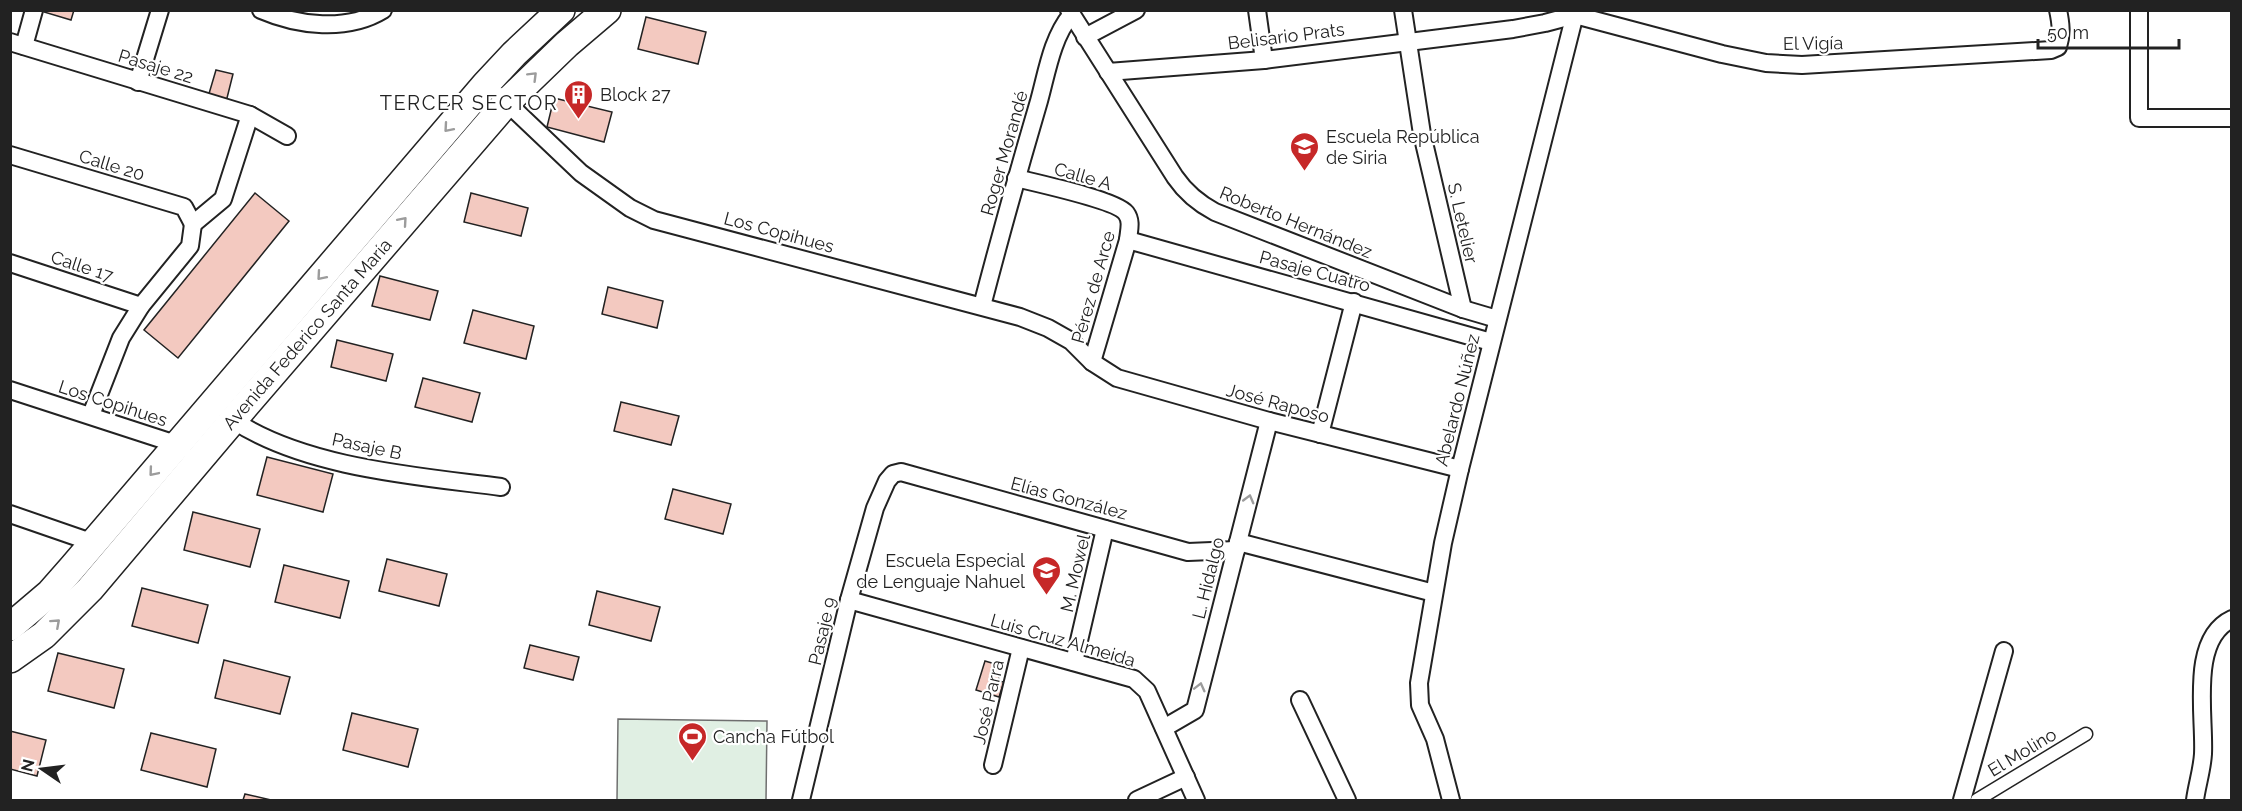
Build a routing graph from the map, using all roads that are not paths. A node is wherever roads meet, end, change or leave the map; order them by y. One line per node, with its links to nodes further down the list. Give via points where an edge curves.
1 (34, 10): 16 (street)
2 (160, 10): 19 (street)
3 (261, 10): 4 (street, via 298,22 341,24 371,18)
4 (383, 10)
5 (561, 10): 20 (main road, Avenida Federico Santa María)
6 (607, 10): 21 (main road, Avenida Federico Santa María, one-way to 6)
7 (1136, 10): 14 (street)
8 (1257, 10): 17 (street)
9 (1402, 10): 15 (street, S. Letelier)
10 (2058, 10): 13 (street, El Vigía, via 2058,47 2051,50 1802,65 1766,63)
11 (2139, 10): 23 (street, via 2139,118)
12 (1070, 13): 14 (street, Roberto Hernández); 26 (street, Roger Morandé, via 1058,36)
13 (1575, 13): 15 (street, Belisario Prats, via 1513,29); 34 (street, Abelardo Núñez)
14 (1086, 37): 18 (street, Roberto Hernández)
15 (1407, 40): 17 (street, Belisario Prats); 33 (street, S. Letelier, via 1422,134)
16 (17, 44): 19 (street, Pasaje 22)
17 (1264, 60): 18 (street, Belisario Prats)
18 (1108, 72): 33 (street, Roberto Hernández, via 1175,177 1198,203)
19 (138, 82): 22 (street, Pasaje 22)
20 (485, 84): 21 (street, Los Copihues); 42 (main road, Avenida Federico Santa María, one-way to 42)
21 (507, 102): 32 (street, Los Copihues, via 581,172 630,208 654,220); 39 (main road, Avenida Federico Santa María, one-way to 21)
22 (250, 115): 24 (street, Pasaje 22); 27 (street, via 223,199)
23 (2232, 118)
24 (287, 136)
25 (10, 155): 27 (street, Calle 20, via 184,207)
26 (1016, 178): 28 (street, Calle A, via 1108,202 1128,215); 32 (street, Roger Morandé)
27 (193, 224): 31 (street, via 190,246)
28 (1129, 231): 30 (street, Pasaje Cuatro); 36 (street, Pérez de Arce)
29 (10, 263): 31 (street, Calle 17)
30 (1354, 302): 35 (street, Pasaje Cuatro); 41 (street)
31 (141, 306): 38 (street, via 121,338)
32 (982, 306): 36 (street, Los Copihues, via 1048,328 1071,341)
33 (1463, 309): 34 (street, Roberto Hernández)
34 (1497, 319): 35 (street, Abelardo Núñez)
35 (1491, 342): 44 (street, Abelardo Núñez)
36 (1092, 362): 40 (street, José Raposo, via 1117,378)
37 (10, 390): 38 (street, Los Copihues)
38 (91, 415): 42 (street, Los Copihues)
39 (232, 420): 43 (main road, Avenida Federico Santa María); 46 (street, Pasaje B, via 299,452 384,471)
40 (1269, 421): 41 (street, José Raposo); 50 (street, L. Hidalgo, one-way to 40)
41 (1320, 434): 44 (street, José Raposo)
42 (176, 444): 43 (street, Los Copihues); 49 (main road, Avenida Federico Santa María, one-way to 49)
43 (197, 464): 57 (main road, Avenida Federico Santa María, one-way to 43, via 68,613)
44 (1460, 469): 51 (street, Abelardo Núñez)
45 (893, 474): 48 (street, Elías González, via 901,472); 52 (street, Pasaje 9, via 875,508)
46 (501, 487)
47 (10, 514): 49 (street)
48 (1106, 529): 50 (street, Elías González, via 1188,552); 58 (street, M. Mowel)
49 (94, 543): 54 (main road, Avenida Federico Santa María, via 50,592)
50 (1237, 546): 51 (street, Elías González); 60 (street, L. Hidalgo, one-way to 50, via 1195,710)
51 (1434, 593): 68 (street, Abelardo Núñez, via 1419,683 1420,705 1435,739)
52 (849, 600): 55 (street, Luis Cruz Almeida); 64 (street, Pasaje 9)
53 (2232, 619): 71 (street, via 2214,633 2207,645 2202,675 2203,756)
54 (10, 627)
55 (1021, 648): 58 (street, Luis Cruz Almeida); 62 (street, José Parra)
56 (2004, 651): 69 (street)
57 (10, 660)
58 (1074, 662): 60 (street, Luis Cruz Almeida, via 1134,678 1147,691)
59 (1300, 700): 67 (street)
60 (1164, 728): 63 (street, Luis Cruz Almeida)
61 (2086, 734): 70 (street, El Molino)
62 (993, 765)
63 (1186, 777): 65 (street); 66 (street, Luis Cruz Almeida)
64 (801, 801)
65 (1137, 801)
66 (1196, 801)
67 (1347, 801)
68 (1451, 801)
69 (1962, 801)
70 (1977, 801)
71 (2194, 801)

